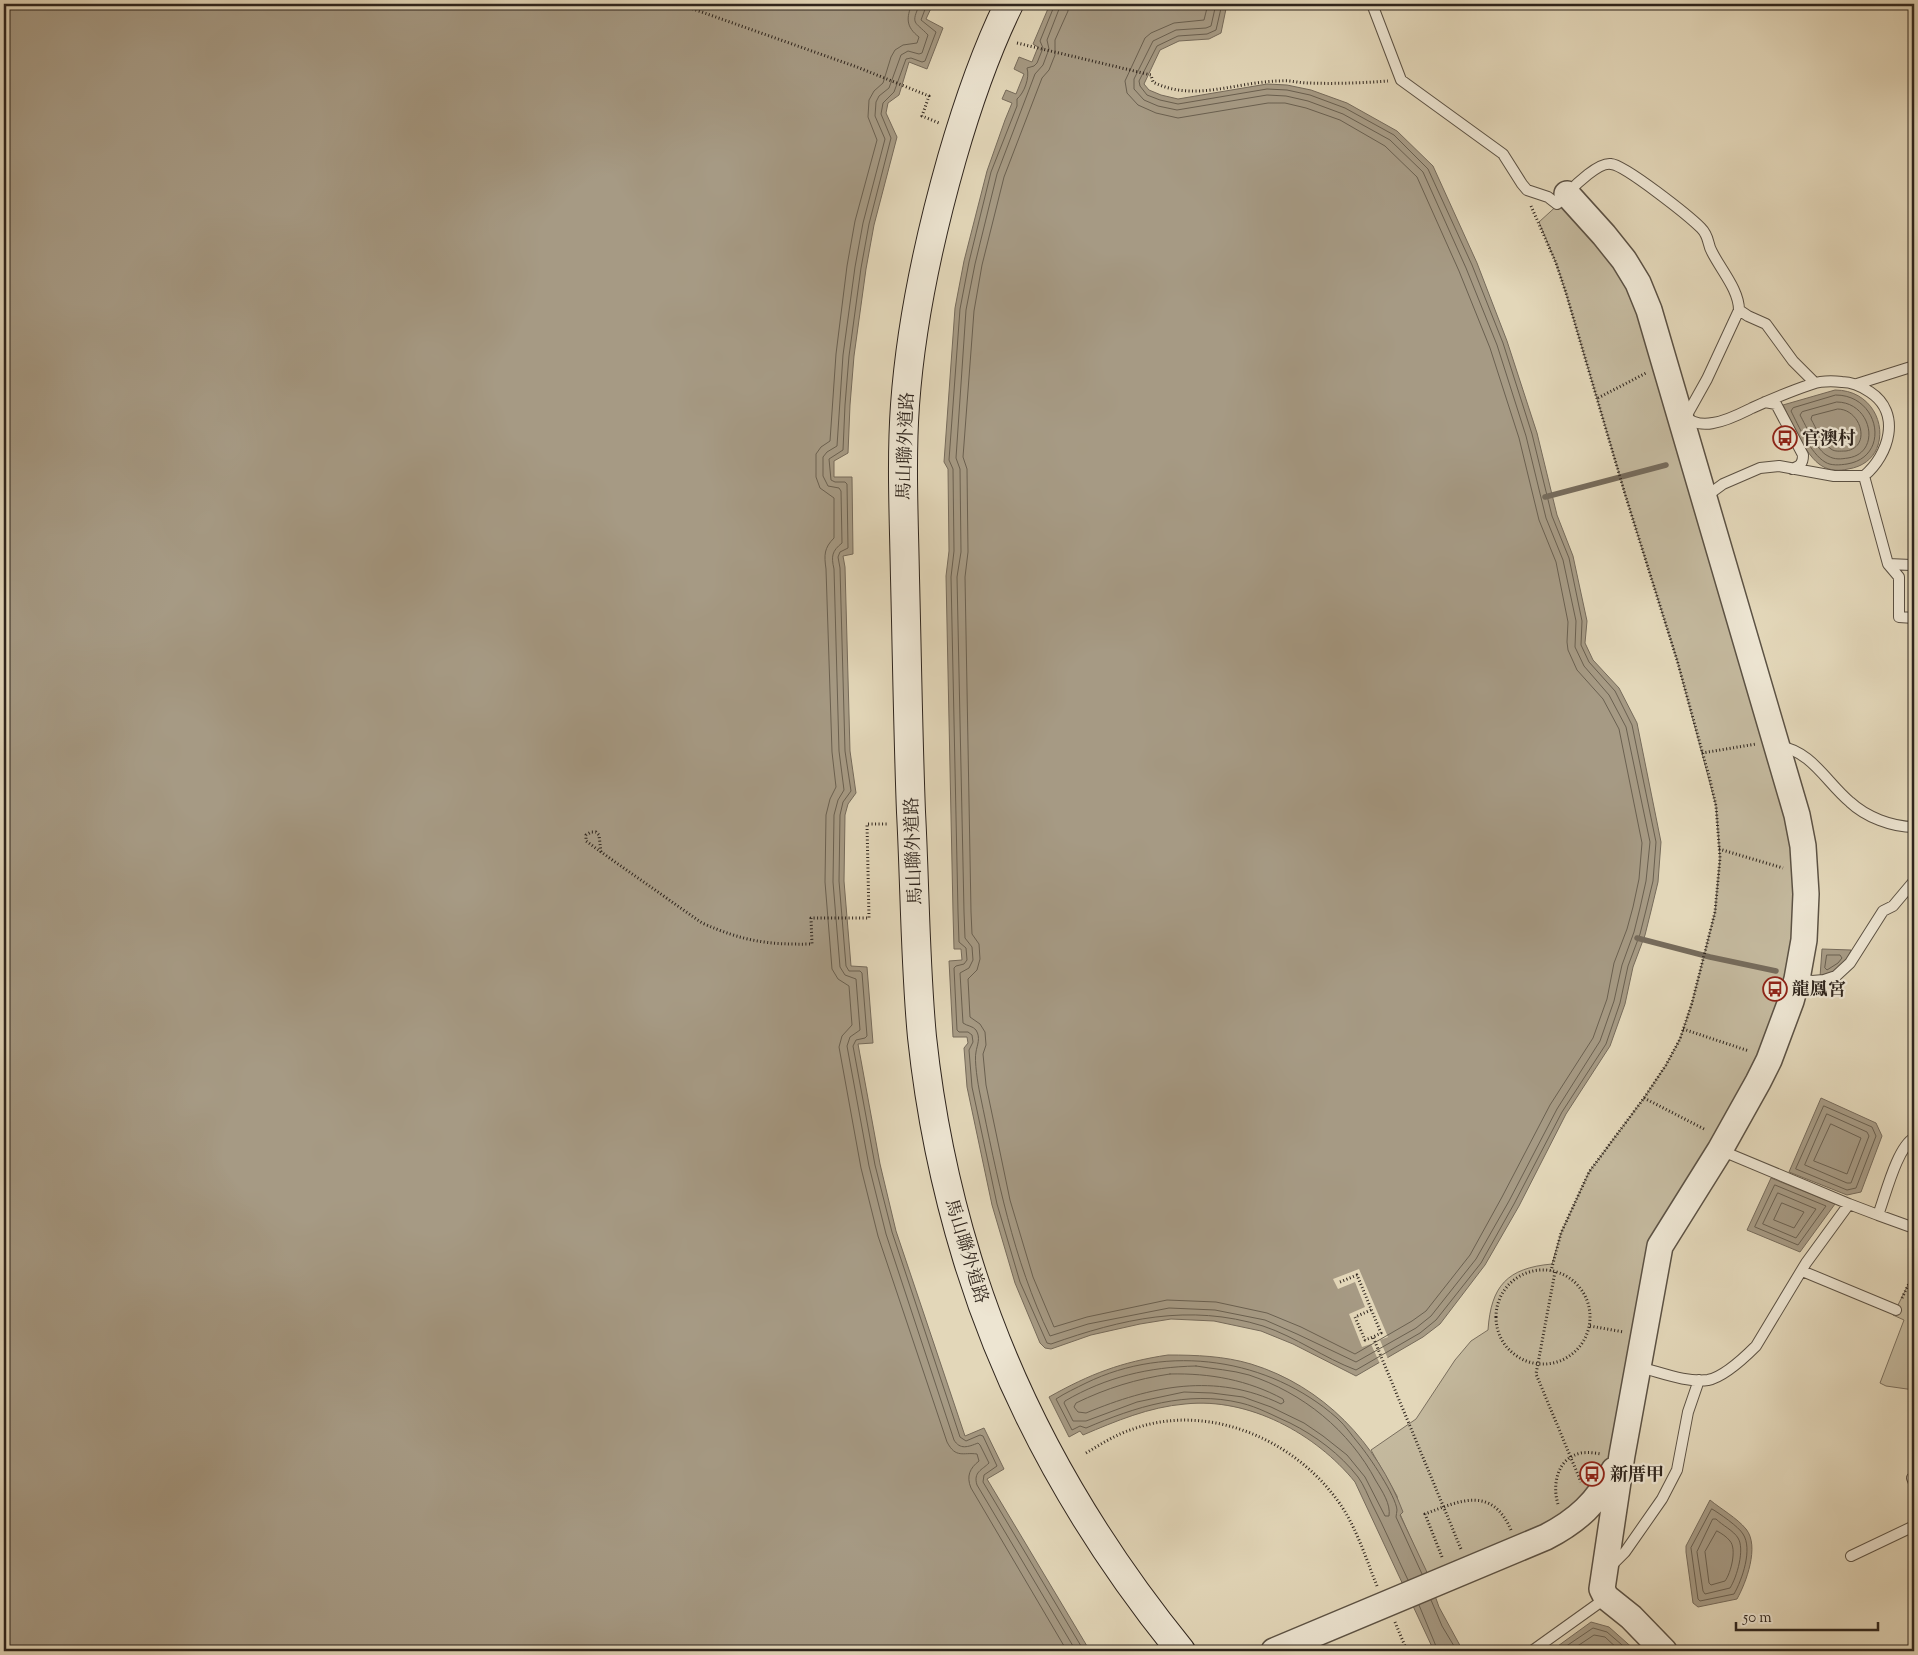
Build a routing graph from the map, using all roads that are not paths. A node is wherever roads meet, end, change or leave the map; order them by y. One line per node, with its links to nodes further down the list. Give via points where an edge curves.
1 (1009, 4): 35 (main road, 馬山聯外道路, via 971,99 941,195 916,309 906,400 903,479 906,644 922,1038 947,1185 974,1280 1004,1359 1068,1490 1148,1611)
2 (1372, 4): 3 (lane, via 1401,80 1503,154 1527,190 1548,197 1557,204)
3 (1567, 194): 4 (lane, via 1601,166 1610,163 1627,171 1701,228 1734,290); 9 (street, via 1609,241 1638,283)
4 (1739, 310): 6 (lane, via 1766,324 1793,361); 9 (lane, via 1688,412)
5 (1914, 366): 7 (lane)
6 (1815, 383): 7 (lane); 8 (lane)
7 (1858, 384): 11 (lane, via 1877,397 1886,412 1890,431 1887,446 1875,467)
8 (1765, 402): 9 (lane, via 1713,423 1690,421); 10 (lane, via 1776,404 1803,455 1800,466)
9 (1680, 412): 12 (street)
10 (1792, 469): 11 (lane, via 1834,476); 12 (lane, via 1779,466 1760,468 1723,484 1708,495)
11 (1864, 476): 14 (lane)
12 (1705, 502): 16 (street)
13 (1914, 563): 14 (lane)
14 (1888, 564): 15 (lane, via 1899,577 1899,617)
15 (1914, 618)
16 (1770, 744): 17 (lane, via 1804,755 1858,808 1893,824); 19 (street, via 1797,815 1805,866 1806,918)
17 (1914, 827)
18 (1914, 881): 19 (lane, via 1892,906 1883,911 1850,963 1836,976 1812,981)
19 (1797, 979): 21 (street, via 1758,1082)
20 (1914, 1138): 23 (lane, via 1901,1153)
21 (1716, 1142): 22 (lane); 27 (street, via 1660,1246)
22 (1848, 1204): 23 (lane); 25 (lane)
23 (1878, 1215): 24 (lane)
24 (1914, 1228)
25 (1802, 1271): 26 (lane); 28 (lane, via 1756,1346 1719,1376)
26 (1896, 1310)
27 (1638, 1366): 28 (lane); 29 (street)
28 (1699, 1380): 34 (lane, via 1688,1412 1677,1470)
29 (1615, 1454): 34 (street); 36 (street, via 1600,1495 1577,1518 1546,1537 1434,1583 1390,1597)
30 (1914, 1477): 31 (lane)
31 (1914, 1483)
32 (1914, 1526): 33 (lane)
33 (1851, 1556)
34 (1605, 1585): 37 (lane); 38 (street)
35 (1181, 1651)
36 (1274, 1651)
37 (1532, 1651)
38 (1664, 1651)

